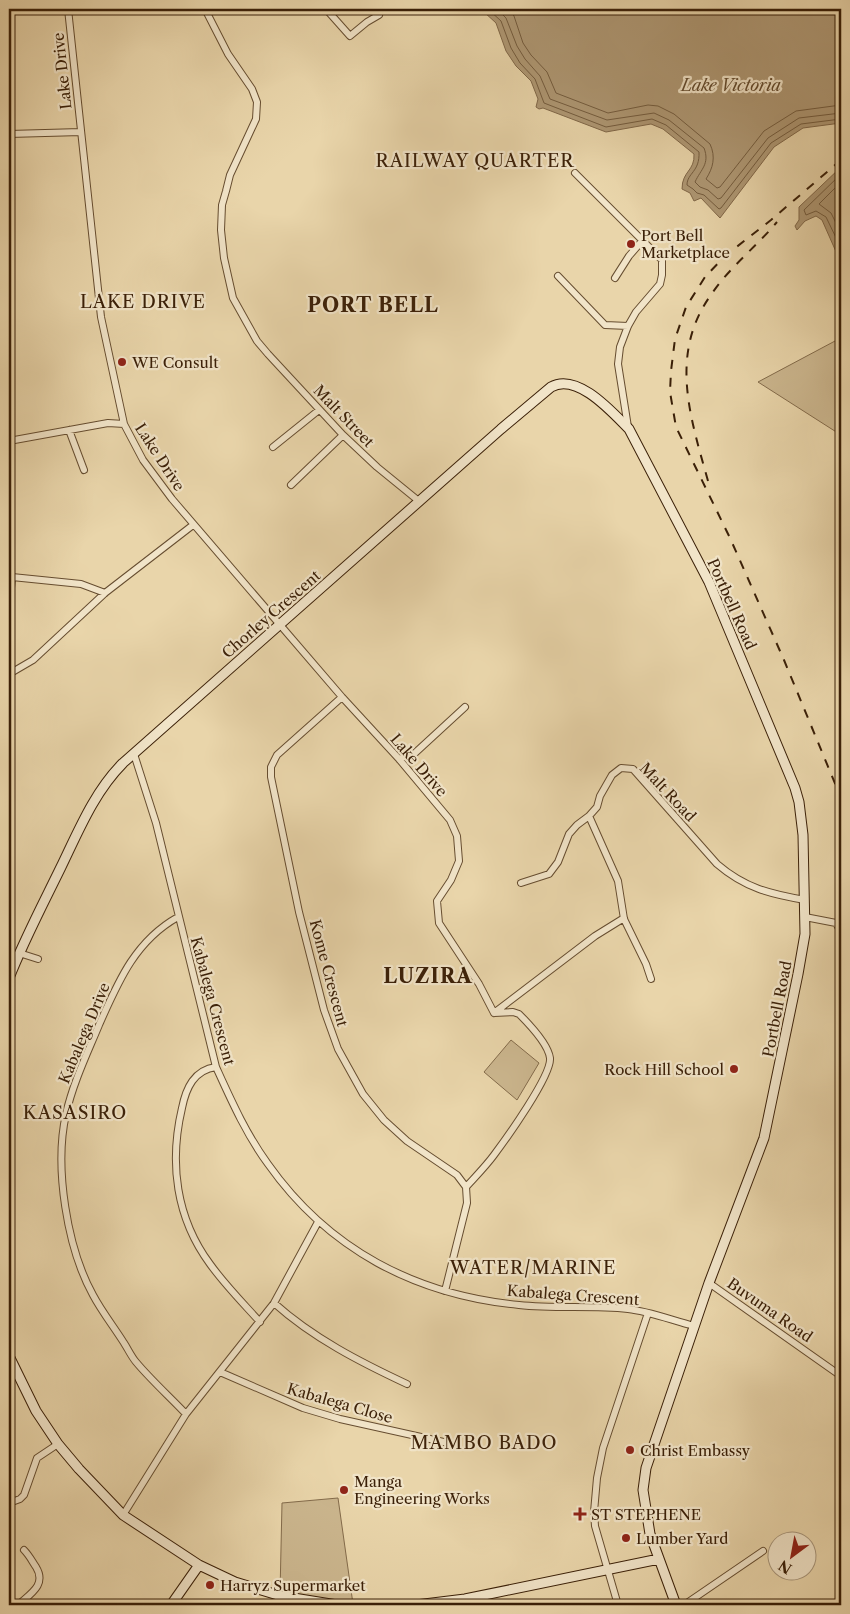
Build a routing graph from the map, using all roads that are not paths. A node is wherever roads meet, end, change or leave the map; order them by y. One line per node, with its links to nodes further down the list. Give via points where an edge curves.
1 (68, 9): 5 (street, Lake Drive)
2 (205, 9): 12 (street, Malt Street, via 257,102 256,119 230,175 222,205 224,253 234,298 257,341)
3 (326, 9): 4 (street, via 350,36)
4 (379, 15)
5 (81, 132): 6 (street); 13 (street, Lake Drive, via 101,317)
6 (9, 134)
7 (575, 173): 8 (street)
8 (642, 241): 10 (street); 11 (street, via 662,260 663,270 660,284)
9 (558, 276): 11 (street, via 605,325)
10 (615, 278)
11 (628, 326): 14 (street, via 618,364)
12 (319, 410): 16 (street, Malt Street); 18 (street)
13 (124, 424): 15 (street, via 108,423); 22 (street, Lake Drive, via 143,460)
14 (629, 429): 21 (main road, Chorley Crescent, via 580,387 558,384 501,429); 33 (main road, Portbell Road, via 709,582 795,788 804,835)
15 (69, 430): 17 (street); 19 (street)
16 (343, 435): 20 (street); 21 (street, Malt Street)
17 (9, 441)
18 (273, 447)
19 (84, 470)
20 (291, 485)
21 (420, 502): 25 (main road, Chorley Crescent)
22 (193, 524): 23 (street); 25 (street, Lake Drive)
23 (105, 593): 24 (street, via 80,584 12,577); 26 (street, via 33,660)
24 (9, 610)
25 (280, 624): 27 (street, Lake Drive); 29 (main road, Chorley Crescent)
26 (9, 674)
27 (342, 697): 30 (street, Lake Drive); 44 (street, Kome Crescent, via 277,755 271,768 299,912 334,1040 362,1094 384,1120 408,1141 457,1174)
28 (465, 707): 30 (street, via 415,753)
29 (134, 754): 34 (street, Kabalega Crescent, via 156,823); 38 (main road, Chorley Crescent, via 111,776 94,801)
30 (399, 759): 42 (street, Lake Drive, via 450,820 457,836 459,861 438,898 439,923)
31 (589, 816): 32 (street, Malt Road, via 569,834 558,862 549,874); 33 (street, Malt Road, via 597,807 612,775 621,768 632,769 727,872 761,891); 36 (street, via 615,874)
32 (522, 883)
33 (805, 900): 35 (main road, Portbell Road)
34 (178, 917): 43 (street, Kabalega Crescent); 56 (street, Kabalega Drive, via 156,931 140,948 128,964 108,1005 71,1097 63,1131 61,1171 76,1252 92,1294 135,1362)
35 (805, 917): 37 (street, via 836,923); 46 (main road, Portbell Road, via 798,974 764,1138)
36 (624, 918): 41 (street); 42 (street, via 595,936)
37 (841, 932)
38 (20, 953): 39 (street); 40 (main road, Chorley Crescent)
39 (38, 959)
40 (9, 978)
41 (651, 979)
42 (494, 1013): 44 (street, via 519,1014 546,1046 550,1061 522,1114 494,1155)
43 (216, 1067): 45 (street, Kabalega Crescent, via 232,1104 259,1150 286,1187); 50 (street, via 195,1076 183,1103 176,1145 176,1185 195,1241 226,1284)
44 (466, 1187): 47 (street, via 467,1203)
45 (318, 1222): 47 (street, Kabalega Crescent, via 378,1264); 48 (street)
46 (709, 1283): 51 (main road, Portbell Road); 54 (street, Buvuma Road)
47 (445, 1291): 49 (street, Kabalega Crescent, via 518,1305 631,1309)
48 (274, 1303): 50 (street); 55 (street, via 340,1351)
49 (648, 1314): 51 (street, Kabalega Crescent); 65 (street, via 596,1478 595,1526)
50 (260, 1322): 53 (street)
51 (694, 1326): 63 (main road, Portbell Road, via 646,1468 645,1512)
52 (9, 1356): 57 (main road, via 36,1411)
53 (220, 1372): 56 (street); 58 (street, Kabalega Close, via 303,1408)
54 (841, 1376)
55 (407, 1384)
56 (186, 1414): 60 (street)
57 (58, 1444): 59 (street, via 37,1458 24,1495); 60 (main road)
58 (457, 1445)
59 (9, 1504)
60 (123, 1515): 64 (main road)
61 (24, 1550): 67 (street, via 40,1573 34,1590)
62 (764, 1551): 73 (street)
63 (659, 1559): 65 (main road); 72 (main road, Portbell Road)
64 (199, 1565): 68 (main road); 69 (main road, via 235,1582 281,1596)
65 (608, 1570): 66 (main road); 71 (street)
66 (466, 1602): 70 (main road)
67 (18, 1605)
68 (171, 1605)
69 (337, 1605)
70 (416, 1605)
71 (618, 1605)
72 (676, 1605)
73 (684, 1605)

